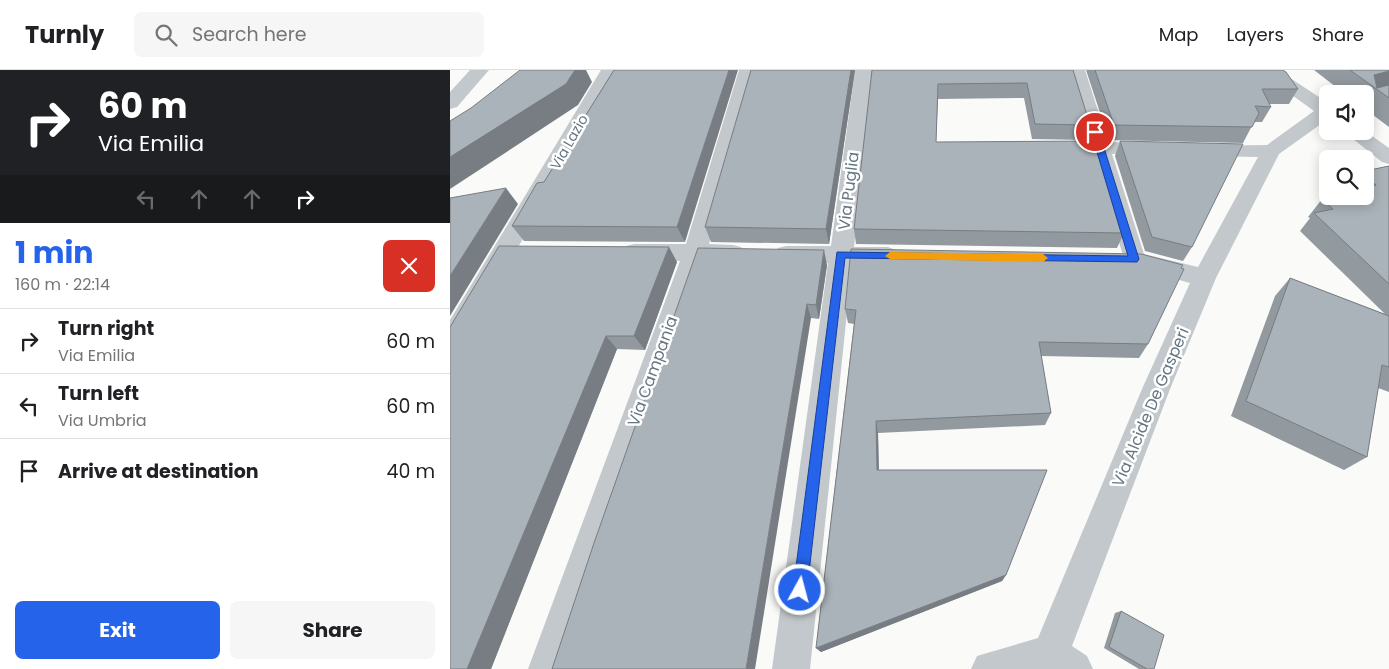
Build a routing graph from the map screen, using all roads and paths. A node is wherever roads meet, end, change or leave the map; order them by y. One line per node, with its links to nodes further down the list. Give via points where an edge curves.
1 (480, 70): 7 (street)
2 (610, 70): 20 (street, Via Lazio, via 515,251)
3 (748, 70): 16 (street, Via Campania)
4 (864, 70): 17 (street, Via Puglia)
5 (1076, 70): 12 (street)
6 (1266, 70): 8 (street)
7 (450, 103)
8 (1319, 106)
9 (1319, 117): 13 (street, Via Alcide De Gasperi)
10 (1365, 140): 14 (street)
11 (1040, 147): 12 (street)
12 (1099, 148): 13 (street); 19 (street, via 1124,259)
13 (1271, 151): 19 (street, Via Alcide De Gasperi)
14 (1389, 158)
15 (615, 252): 16 (street)
16 (694, 252): 17 (street); 22 (street, Via Campania)
17 (840, 255): 18 (street); 23 (street, Via Puglia)
18 (909, 256)
19 (1204, 278): 21 (street, Via Alcide De Gasperi, via 1156,389)
20 (450, 343)
21 (1056, 664): 24 (street)
22 (547, 669)
23 (791, 669)
24 (990, 669)

